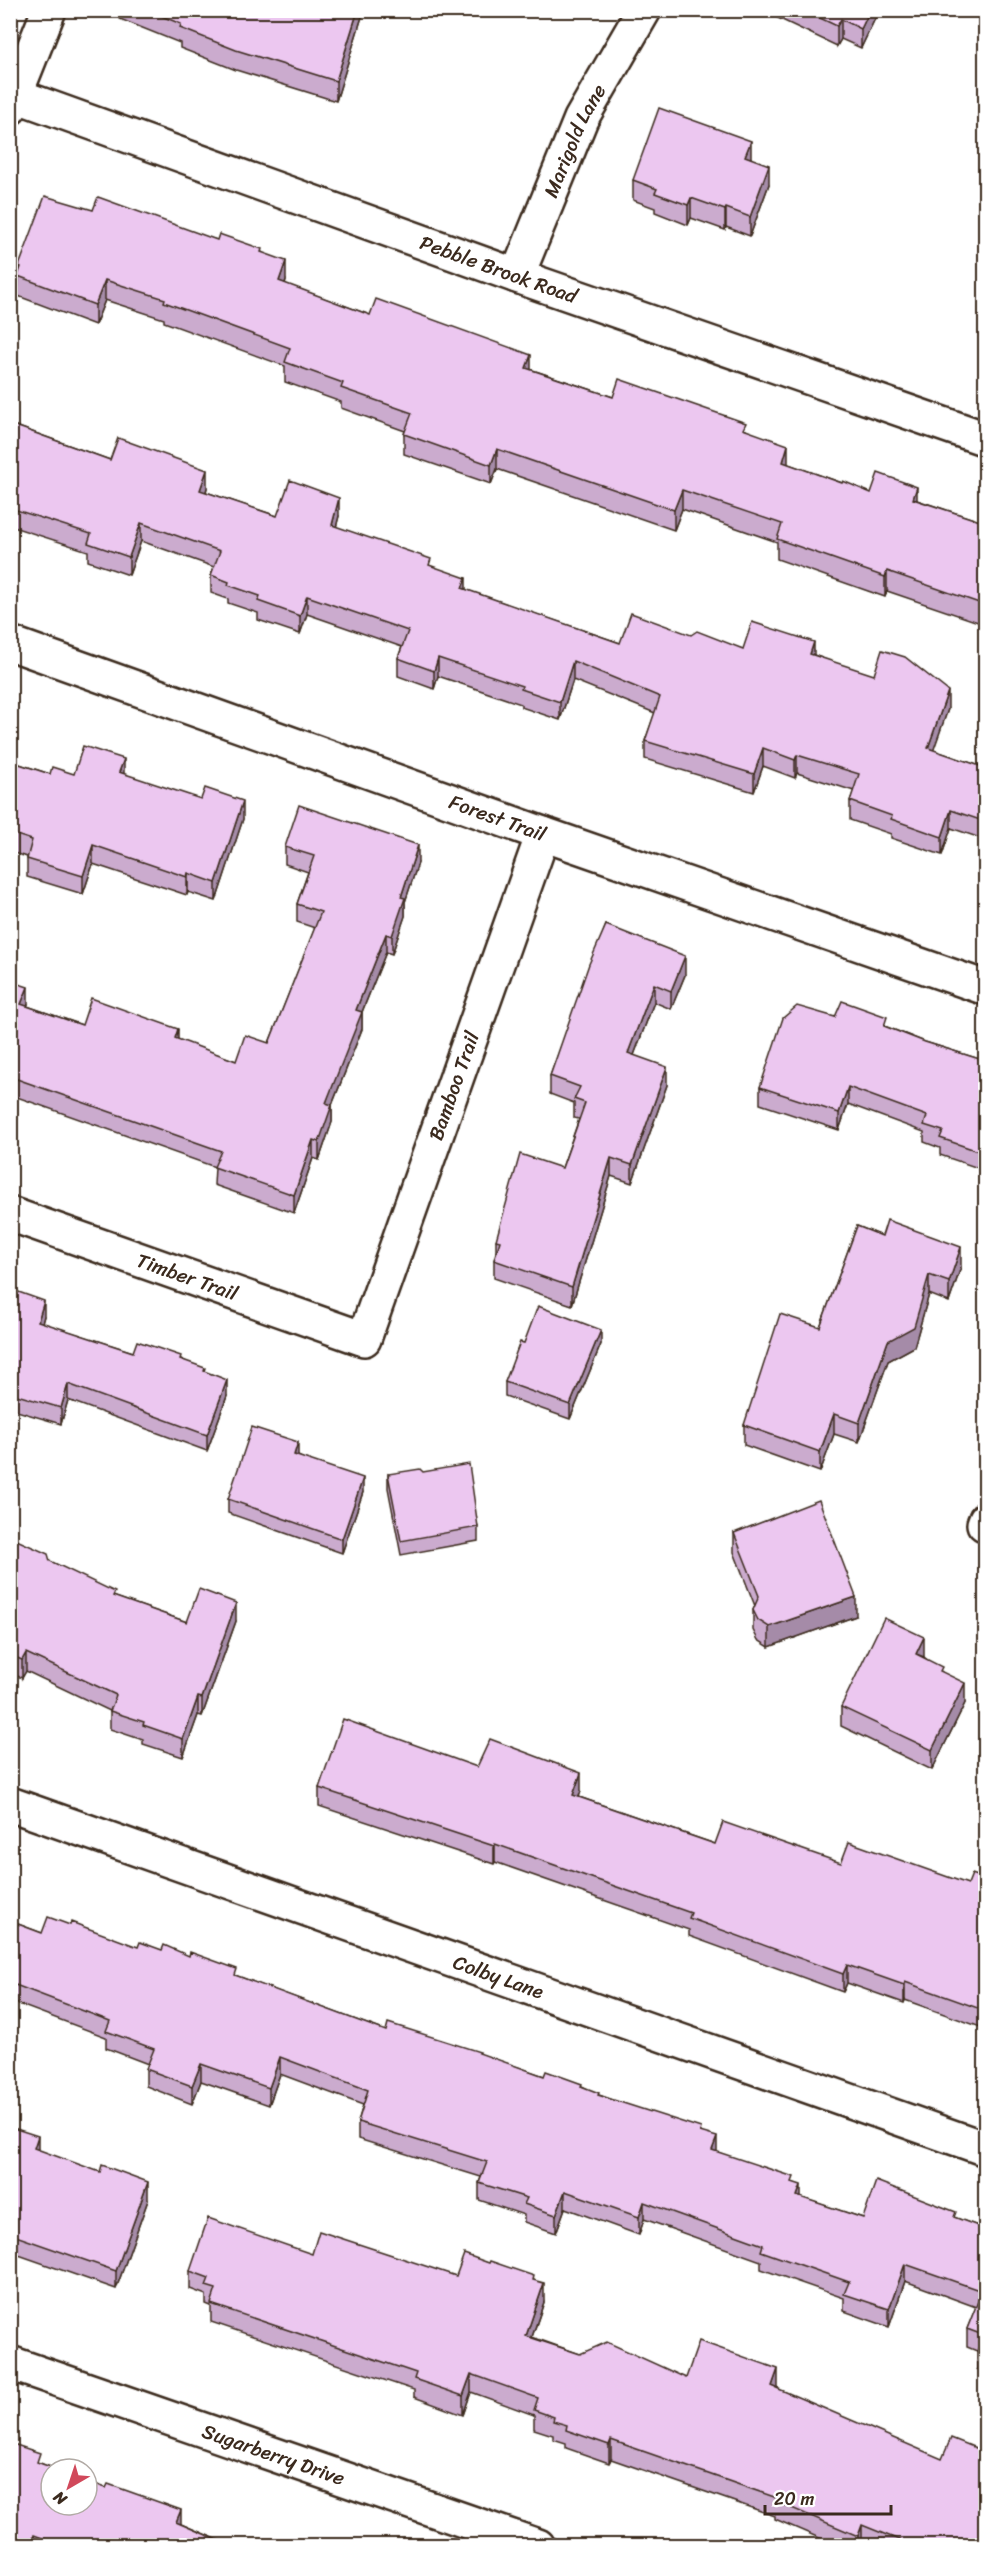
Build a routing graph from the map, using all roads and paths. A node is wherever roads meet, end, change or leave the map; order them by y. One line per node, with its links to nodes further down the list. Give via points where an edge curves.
1 (49, 10): 3 (street)
2 (644, 10): 4 (street, Marigold Lane, via 581,119)
3 (13, 101): 4 (street, Pebble Brook Road)
4 (517, 276): 5 (street, Pebble Brook Road)
5 (986, 439)
6 (10, 643): 7 (street, Forest Trail)
7 (543, 834): 8 (street, Forest Trail); 10 (street, Bamboo Trail)
8 (986, 988)
9 (10, 1214): 10 (street, Timber Trail)
10 (364, 1339)
11 (10, 1804): 12 (street, Colby Lane)
12 (986, 2149)
13 (10, 2363): 14 (street, Sugarberry Drive)
14 (538, 2546)

